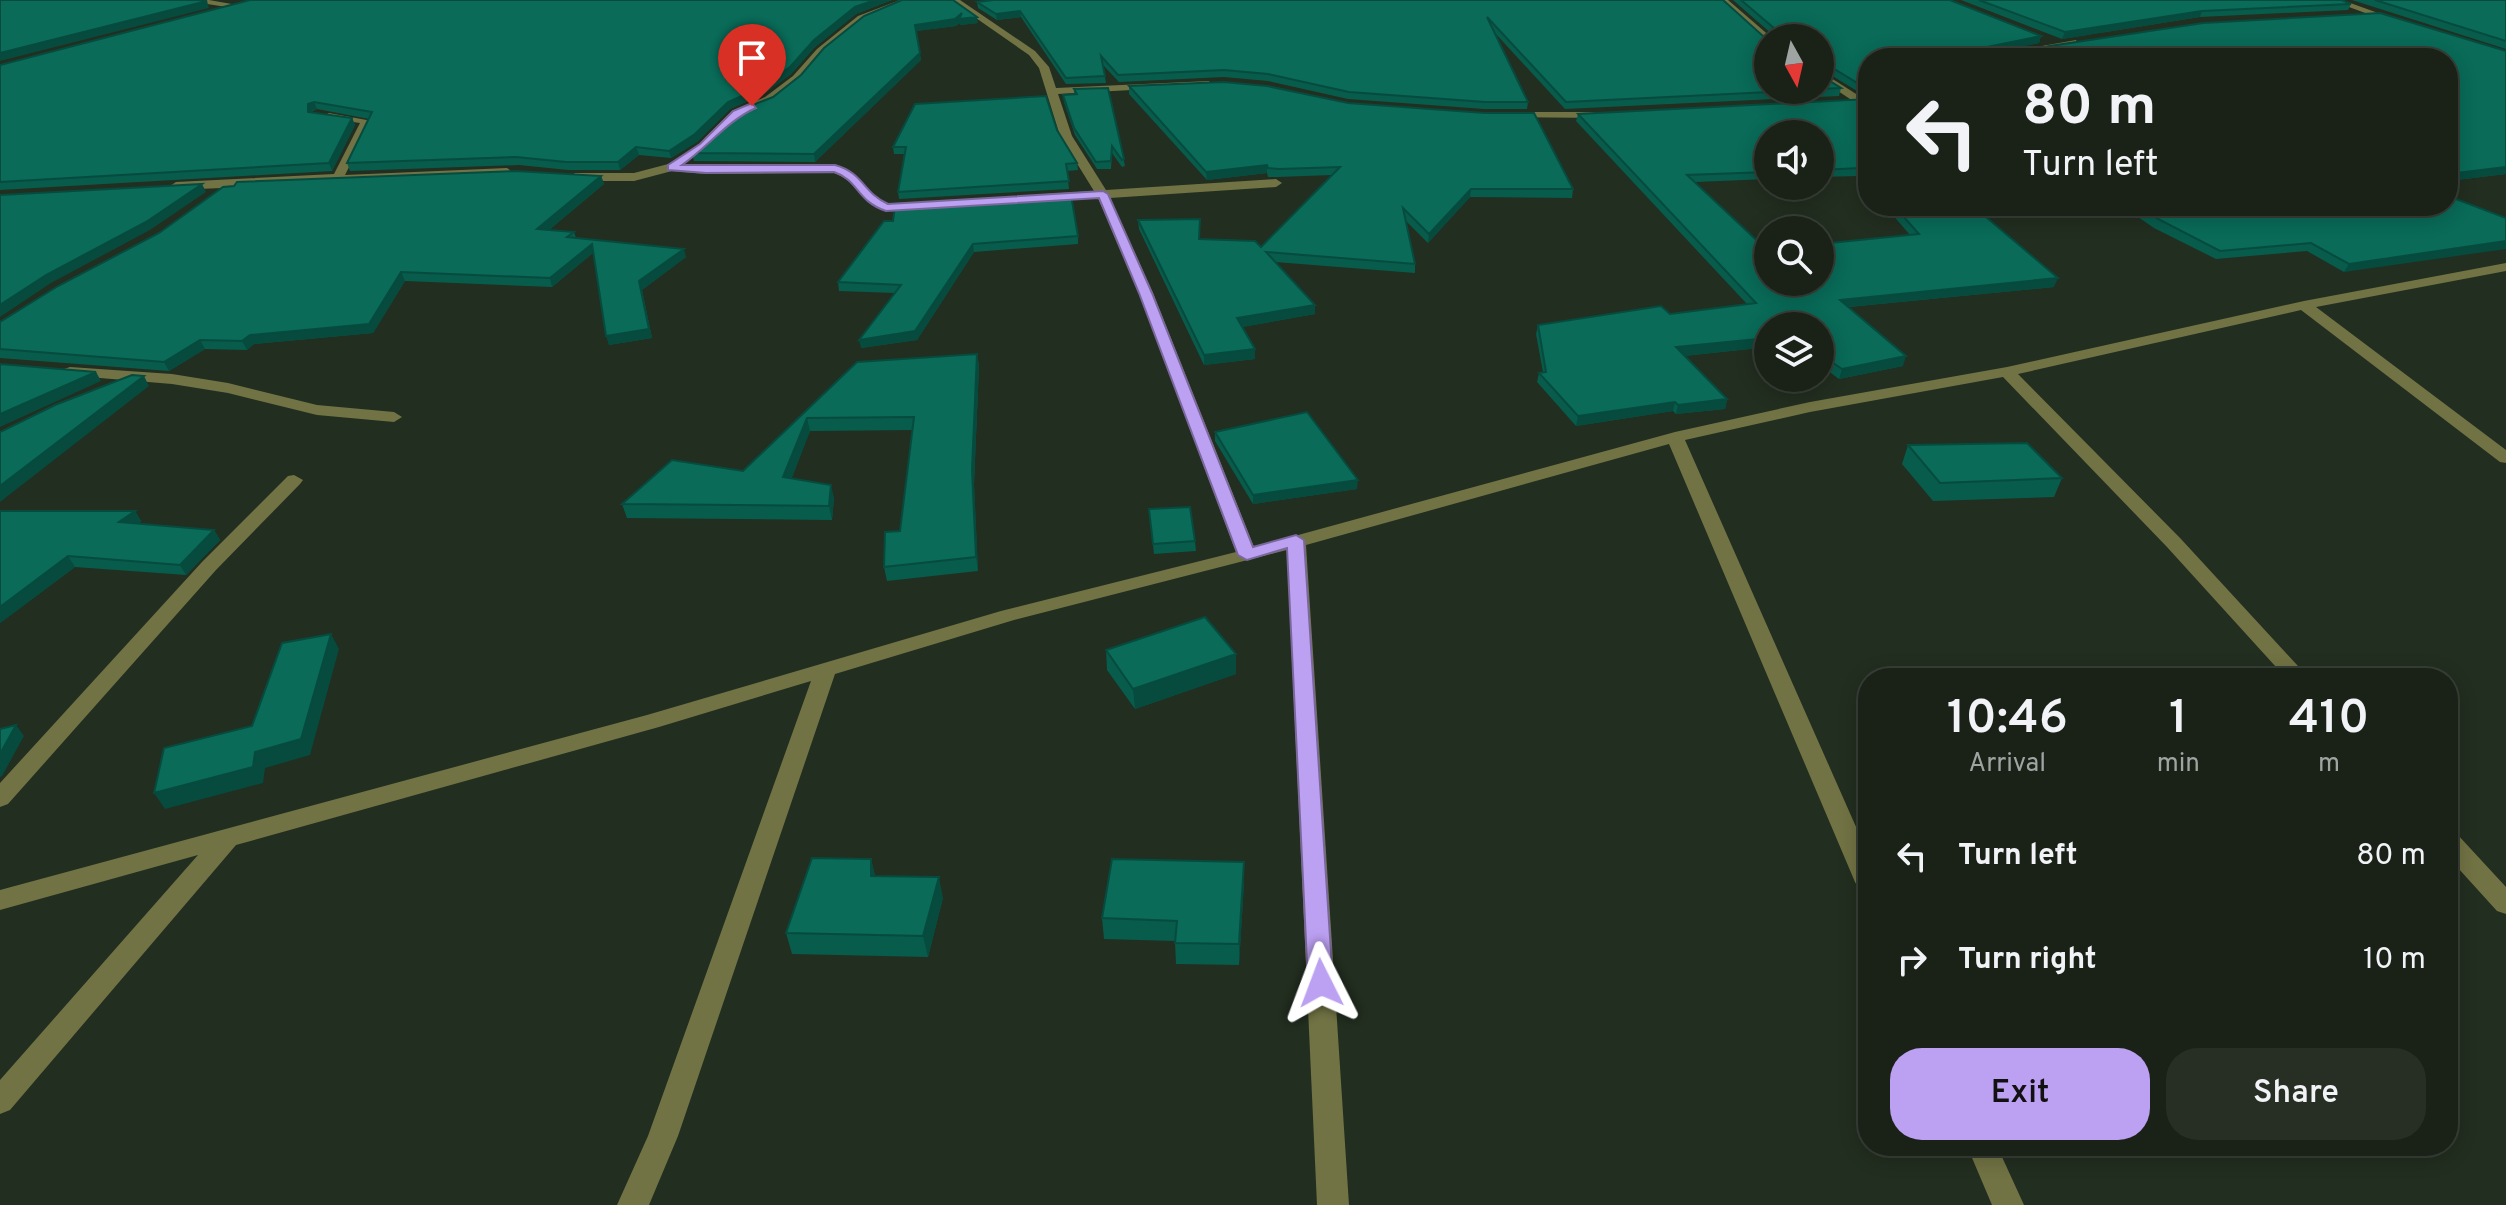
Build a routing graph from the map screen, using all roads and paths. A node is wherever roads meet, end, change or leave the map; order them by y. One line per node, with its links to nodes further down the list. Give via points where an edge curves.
1 (186, 0): 7 (street)
2 (908, 0): 26 (street, via 861,18 797,78 769,99 736,113)
3 (1723, 0): 12 (street)
4 (2334, 0): 9 (street)
5 (253, 2): 7 (street)
6 (963, 2): 19 (street, via 1032,53)
7 (239, 6): 8 (street)
8 (209, 14)
9 (2374, 14): 10 (street); 11 (street)
10 (2345, 16)
11 (2412, 26)
12 (1754, 27)
13 (2033, 34): 15 (street)
14 (2085, 42): 15 (street)
15 (2062, 45): 16 (street)
16 (2043, 48)
17 (1834, 82): 20 (street)
18 (1224, 83): 19 (street)
19 (1054, 91): 34 (street, via 1066,136)
20 (1858, 96)
21 (1858, 101): 22 (street)
22 (1846, 102)
23 (317, 115): 31 (street, via 367,121)
24 (1500, 115): 25 (street)
25 (1612, 115)
26 (703, 146)
27 (687, 158): 28 (street)
28 (672, 167): 30 (street, via 634,177); 37 (street, via 835,169 849,173 871,201 886,207)
29 (519, 172): 31 (street)
30 (556, 176)
31 (338, 177): 33 (street); 35 (street, via 223,189)
32 (1276, 183): 34 (street)
33 (169, 187)
34 (1103, 194): 36 (street); 49 (street)
35 (212, 196)
36 (1025, 200)
37 (932, 206)
38 (2506, 267): 39 (street)
39 (2304, 305): 41 (street); 46 (street)
40 (51, 370): 42 (street)
41 (2007, 372): 45 (street); 50 (street)
42 (139, 375): 43 (street); 44 (street, via 228,388 317,410)
43 (97, 392)
44 (394, 417)
45 (1675, 437): 48 (street); 55 (street)
46 (2506, 458)
47 (294, 480): 52 (street, via 209,566)
48 (1296, 540): 49 (street); 61 (street)
49 (1247, 555): 51 (street, via 1008,615)
50 (2289, 668)
51 (826, 670): 53 (street); 60 (street, via 663,1136)
52 (0, 798)
53 (226, 840): 56 (street); 58 (street)
54 (2458, 852): 57 (street)
55 (1858, 859)
56 (0, 900)
57 (2506, 904)
58 (0, 1101)
59 (1986, 1156): 62 (street)
60 (633, 1205)
61 (1333, 1205)
62 (2008, 1205)

